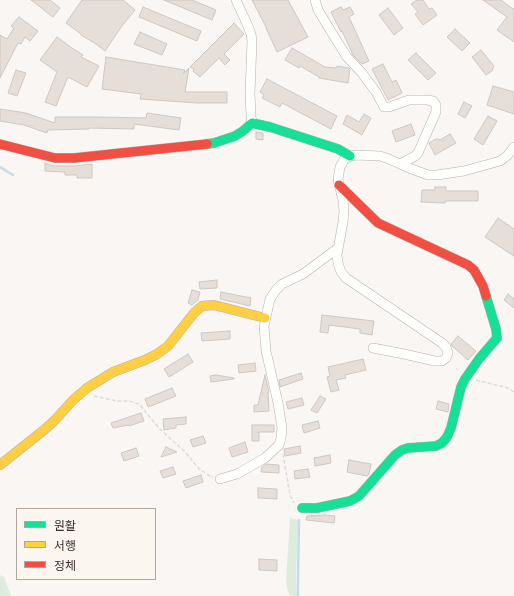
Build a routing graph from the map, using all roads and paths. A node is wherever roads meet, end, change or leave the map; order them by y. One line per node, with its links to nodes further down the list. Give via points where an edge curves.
1 (236, 0): 3 (street, via 252,41)
2 (315, 0): 7 (street, via 318,10 335,38 376,92 384,107 409,100 433,101 436,105 436,112 418,153)
3 (252, 123): 4 (street, via 235,136 214,143 74,158 55,158); 6 (street, via 338,149)
4 (0, 144)
5 (514, 147): 7 (street, via 500,161 453,173 428,175)
6 (350, 156): 7 (street, via 380,156); 8 (street, via 340,167)
7 (400, 164)
8 (339, 185): 9 (street, via 344,211); 12 (street, via 378,222 461,261 474,270 484,286 497,338)
9 (338, 248): 10 (street, via 307,271 282,284 270,299); 11 (street, via 338,263 346,278 437,339 446,347 448,353 442,361 435,361)
10 (265, 318): 13 (street, via 214,305 202,306 168,346 157,354 113,372); 15 (street, via 266,351 282,428)
11 (373, 348)
12 (465, 379): 14 (path, via 496,384); 18 (street, via 451,428 442,443 402,450 359,496 350,501 317,508)
13 (87, 388): 16 (street, via 44,430); 17 (path, via 94,396 139,404 199,469)
14 (514, 392)
15 (279, 445): 17 (street, via 258,462 237,474); 18 (path, via 290,495 294,504)
16 (0, 465)
17 (220, 479)
18 (302, 508)

